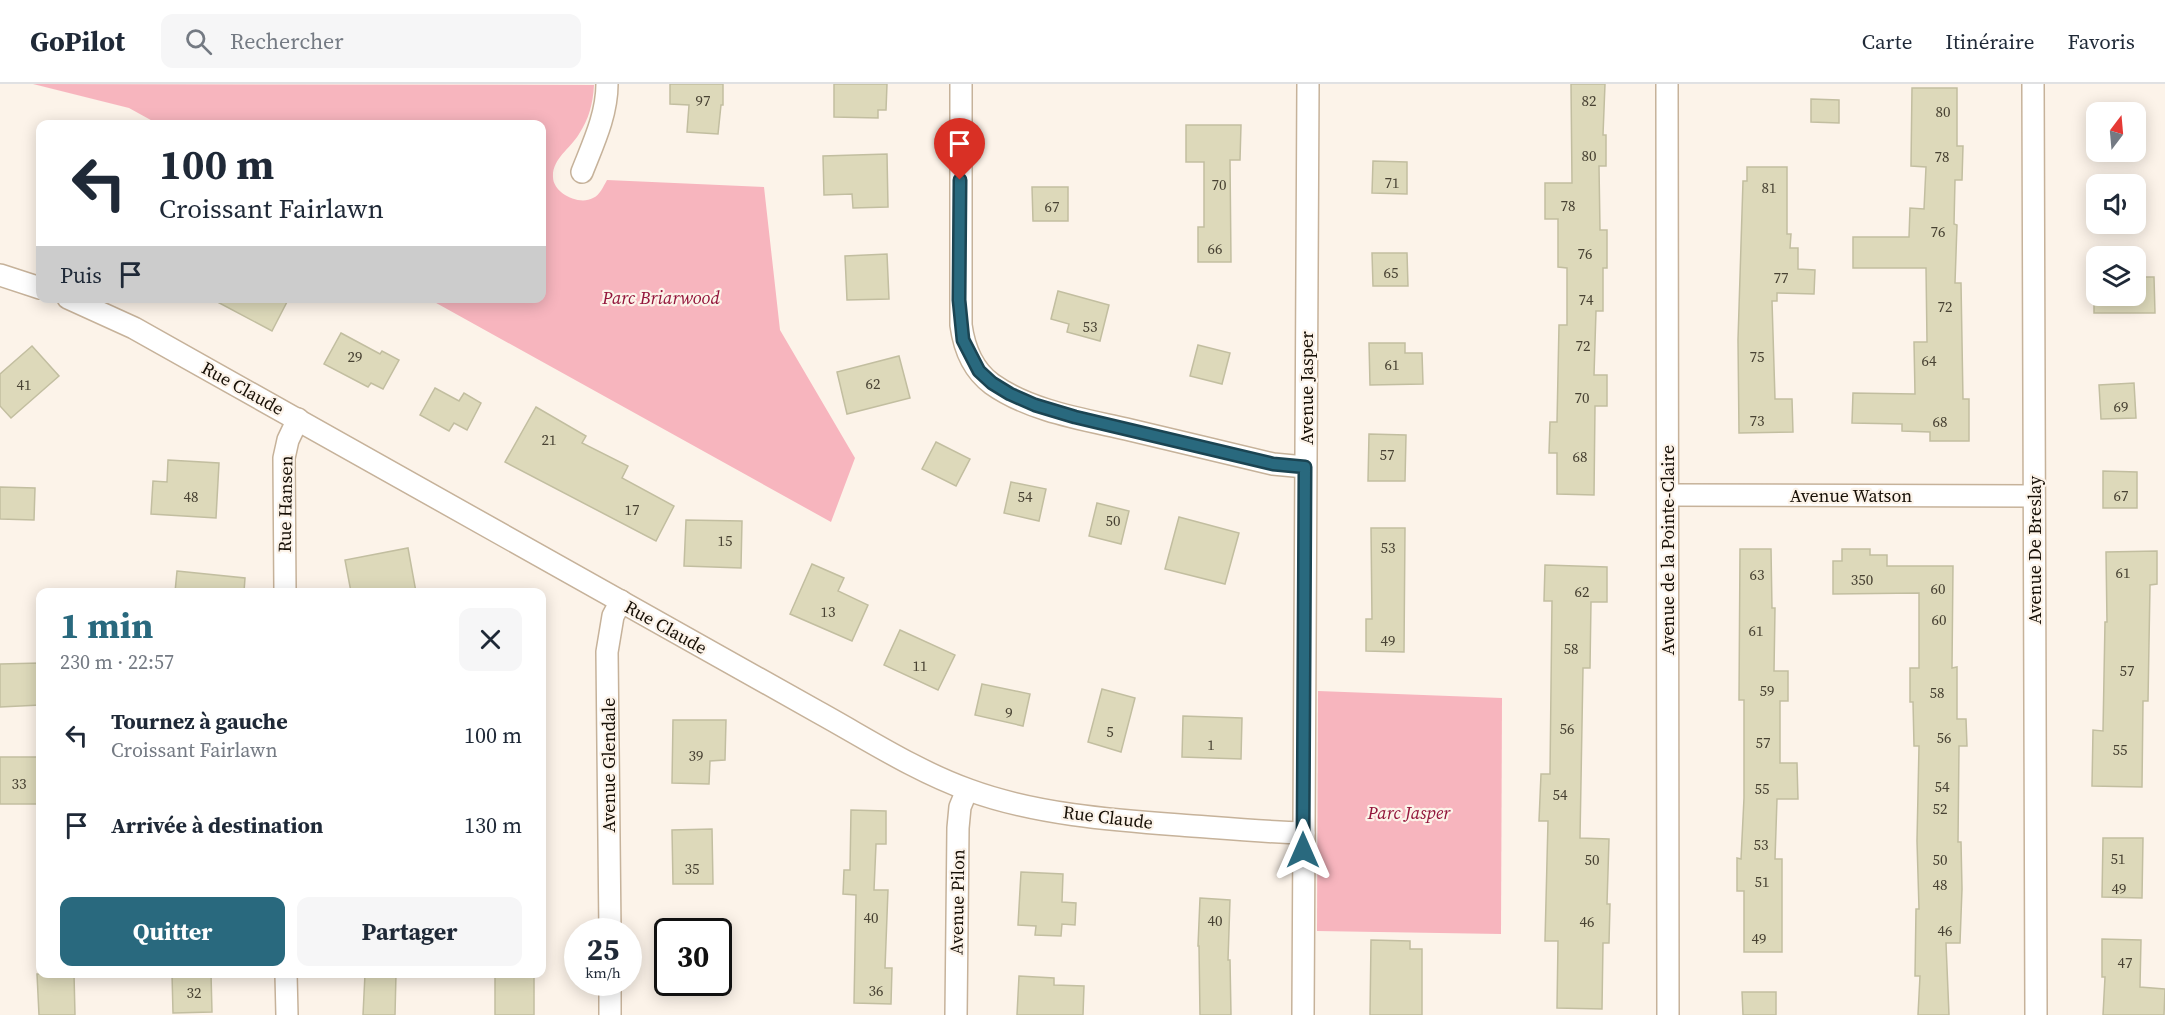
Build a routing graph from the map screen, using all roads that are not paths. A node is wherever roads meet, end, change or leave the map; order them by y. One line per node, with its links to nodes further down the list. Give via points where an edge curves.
1 (607, 84): 6 (street, via 599,128)
2 (961, 84): 11 (street, via 960,316 963,340 979,371 1010,394 1075,417 1273,464)
3 (1308, 84): 11 (street, Avenue Jasper)
4 (1667, 84): 12 (street, Avenue de la Pointe-Claire)
5 (2033, 84): 13 (street, Avenue De Breslay)
6 (582, 172)
7 (0, 275): 8 (street)
8 (36, 287)
9 (79, 303): 10 (street, Rue Claude, via 134,328)
10 (298, 419): 14 (street, Rue Hansen, via 284,458); 15 (street, Rue Claude)
11 (1305, 467): 17 (street, Avenue Jasper)
12 (1668, 495): 13 (street, Avenue Watson); 25 (street, Avenue de la Pointe-Claire)
13 (2034, 496): 26 (street, Avenue De Breslay)
14 (285, 588)
15 (621, 601): 16 (street, Rue Claude); 18 (street, Avenue Glendale, via 613,616 607,652)
16 (967, 790): 17 (street, Rue Claude, via 1090,817); 23 (street, Avenue Pilon, via 958,828)
17 (1304, 832): 24 (street, Avenue Jasper)
18 (610, 918)
19 (286, 978): 21 (street)
20 (610, 996): 22 (street)
21 (287, 1015)
22 (610, 1015)
23 (956, 1015)
24 (1303, 1015)
25 (1668, 1015)
26 (2036, 1015)

